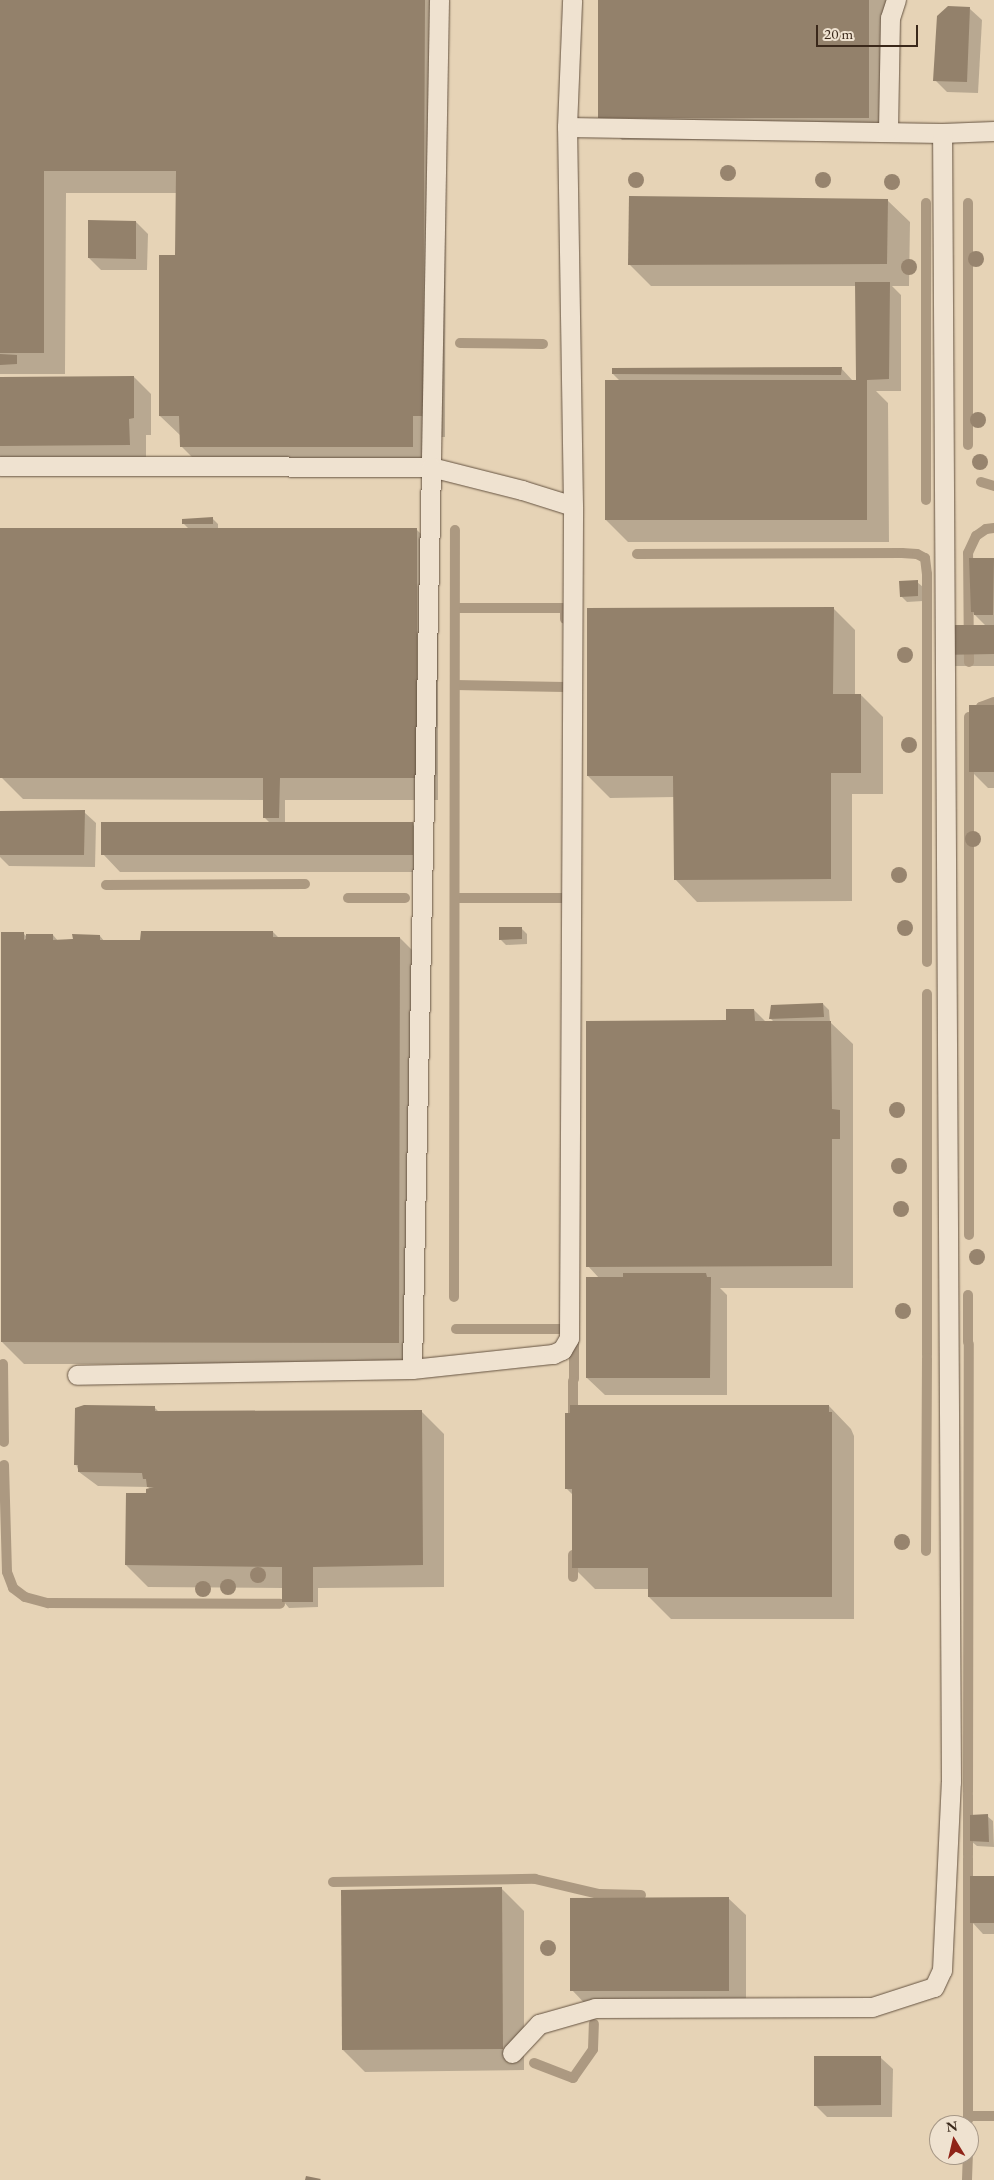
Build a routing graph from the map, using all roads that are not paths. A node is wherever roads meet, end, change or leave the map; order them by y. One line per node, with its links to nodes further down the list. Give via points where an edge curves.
1 (439, 0): 9 (lane)
2 (572, 0): 4 (lane)
3 (896, 0): 5 (lane, via 890,18)
4 (567, 127): 5 (lane); 10 (lane)
5 (888, 131): 7 (lane)
6 (994, 131): 7 (lane)
7 (942, 133): 13 (lane, via 951,1772 942,1970 934,1987 872,2006 595,2008 539,2024)
8 (0, 466): 9 (lane)
9 (431, 467): 10 (lane); 11 (lane)
10 (573, 506): 11 (lane, via 569,1338 562,1350 553,1354)
11 (412, 1369): 12 (lane)
12 (77, 1375)
13 (512, 2053)

